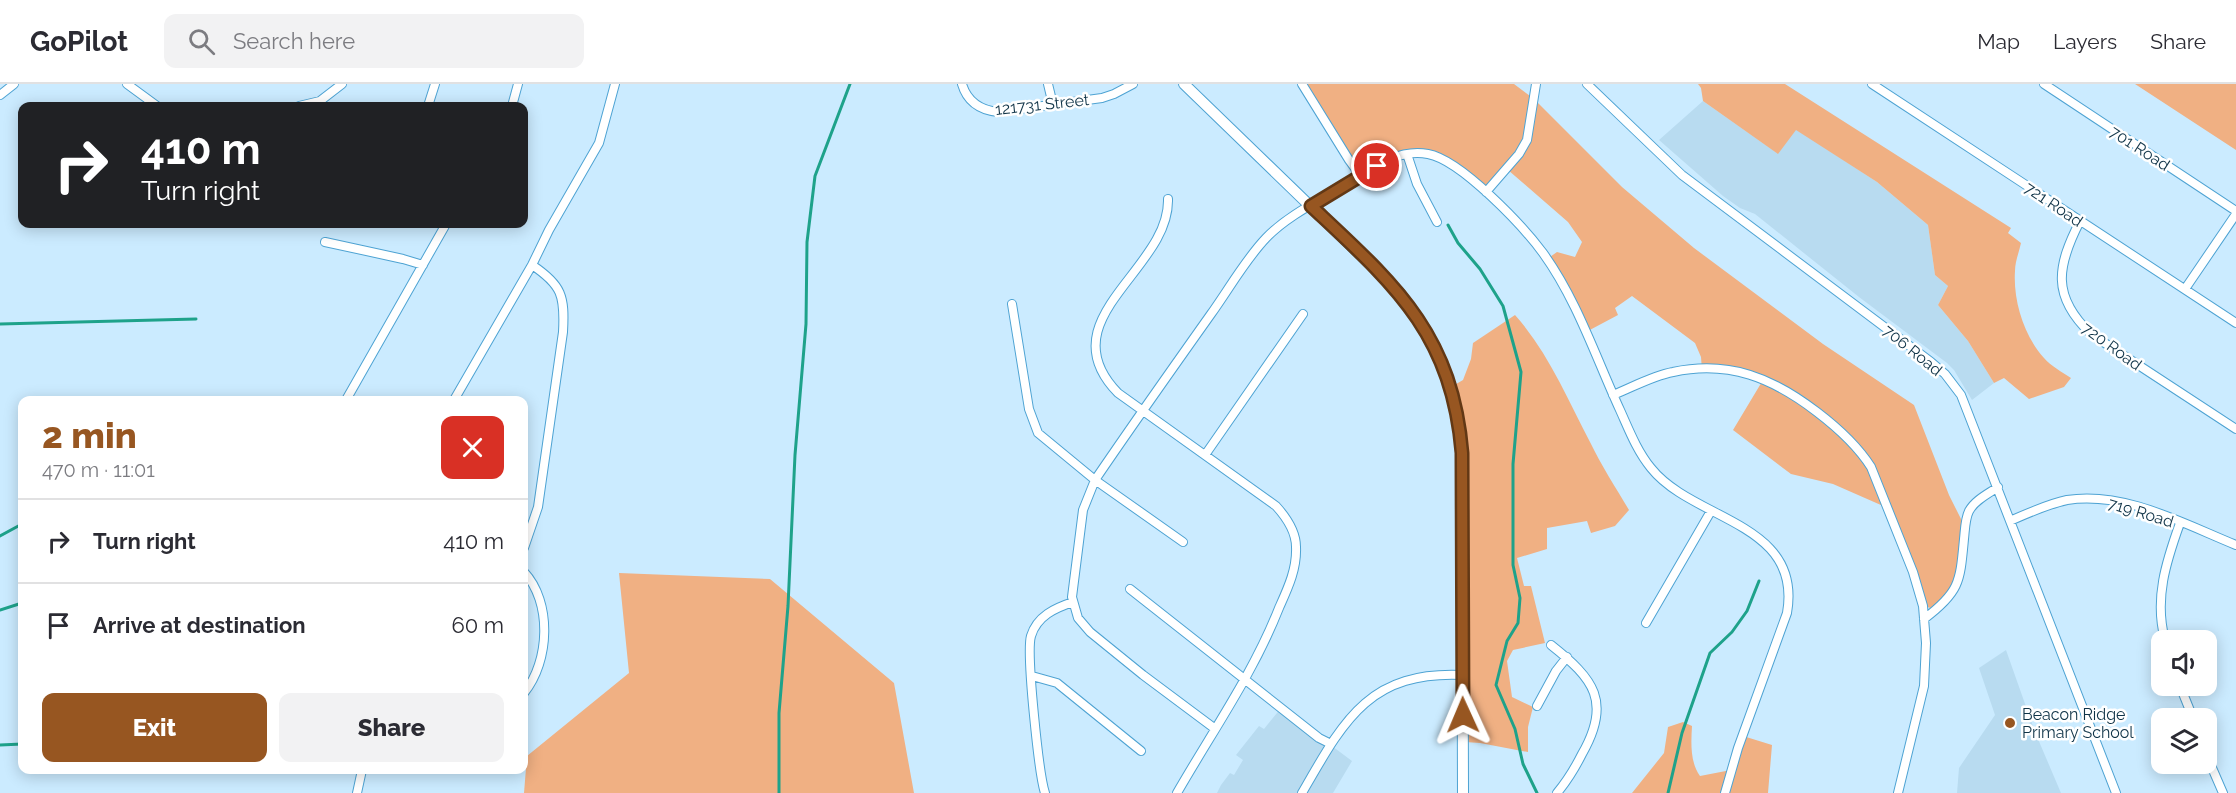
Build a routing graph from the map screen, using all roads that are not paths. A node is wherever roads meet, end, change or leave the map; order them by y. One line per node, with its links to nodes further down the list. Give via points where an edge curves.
1 (14, 84): 16 (street)
2 (127, 84): 17 (street)
3 (342, 84): 18 (street)
4 (435, 84): 19 (street)
5 (518, 84): 20 (street)
6 (615, 84): 33 (street, via 599,143)
7 (962, 84): 21 (street, 121731 Street, via 971,101 992,111)
8 (1048, 84): 21 (street)
9 (1133, 84): 21 (street, 121731 Street, via 1102,98)
10 (1184, 84): 26 (street)
11 (1302, 84): 23 (street, via 1349,160)
12 (1536, 84): 24 (street, via 1531,125 1523,148)
13 (1587, 84): 45 (street, 706 Road, via 1682,175 1940,370 1961,395)
14 (1872, 84): 28 (street, 721 Road)
15 (2044, 84): 27 (street, 701 Road)
16 (0, 95)
17 (151, 102)
18 (316, 102)
19 (429, 102)
20 (513, 102)
21 (1053, 105)
22 (1407, 154): 23 (street); 24 (street, via 1444,159); 29 (street)
23 (1363, 174): 26 (street)
24 (1486, 192): 38 (street, via 1532,239 1556,272)
25 (1168, 199): 41 (street, via 1168,214 1160,233 1110,306 1095,338 1096,360 1105,378)
26 (1311, 206): 41 (street, via 1261,244); 60 (street, via 1399,292 1424,328 1449,380 1462,453)
27 (2236, 212): 34 (street)
28 (2080, 221): 34 (street, 721 Road); 42 (street, 720 Road, via 2061,272 2072,314 2091,334)
29 (1437, 222)
30 (444, 228): 32 (street)
31 (325, 242): 32 (street)
32 (423, 265): 39 (street)
33 (532, 265): 40 (street); 49 (street, via 556,284 564,310 538,507)
34 (2185, 289): 37 (street, 721 Road)
35 (1012, 304): 44 (street, via 1034,428)
36 (1303, 314): 43 (street)
37 (2236, 323)
38 (1613, 395): 46 (street, via 1651,468 1671,489); 55 (street, via 1671,372 1707,369 1740,371 1779,386 1801,400 1844,434 1871,467 1913,572)
39 (348, 396)
40 (456, 396)
41 (1143, 411): 43 (street); 44 (street)
42 (2236, 429)
43 (1205, 454): 62 (street, via 1276,507 1295,537 1290,582)
44 (1095, 480): 50 (street); 54 (street, via 1083,510)
45 (1998, 487): 47 (street, 706 Road); 55 (street, via 1979,500 1967,517 1956,587 1946,602)
46 (1711, 511): 56 (street); 76 (street, via 1765,542 1783,571 1788,595 1787,613 1755,696)
47 (2010, 521): 48 (street, 719 Road, via 2050,505 2085,498 2121,502); 78 (street, 706 Road)
48 (2180, 523): 51 (street, 719 Road); 57 (street, via 2162,583)
49 (528, 540)
50 (1184, 542)
51 (2236, 545)
52 (528, 578): 63 (street, via 538,593 544,616 539,664)
53 (1130, 589): 62 (street)
54 (1073, 602): 61 (street, via 1046,614 1034,628 1030,644); 65 (street, via 1078,618 1090,632)
55 (1924, 619): 77 (street, via 1924,687)
56 (1646, 623)
57 (2162, 630)
58 (1551, 645): 59 (street)
59 (1567, 657): 64 (street); 75 (street, via 1589,684 1598,713 1586,748)
60 (1462, 675): 66 (street, via 1419,676 1385,689 1352,716); 74 (street)
61 (1032, 676): 67 (street, via 1062,687); 71 (street)
62 (1246, 679): 65 (street); 66 (street)
63 (528, 687)
64 (1537, 706)
65 (1214, 728): 72 (street)
66 (1331, 744): 73 (street)
67 (1141, 751)
68 (361, 774): 70 (street)
69 (2215, 774): 79 (street)
70 (357, 793)
71 (1045, 793)
72 (1177, 793)
73 (1302, 793)
74 (1463, 793)
75 (1557, 793)
76 (1725, 793)
77 (1898, 793)
78 (2116, 793)
79 (2223, 793)

